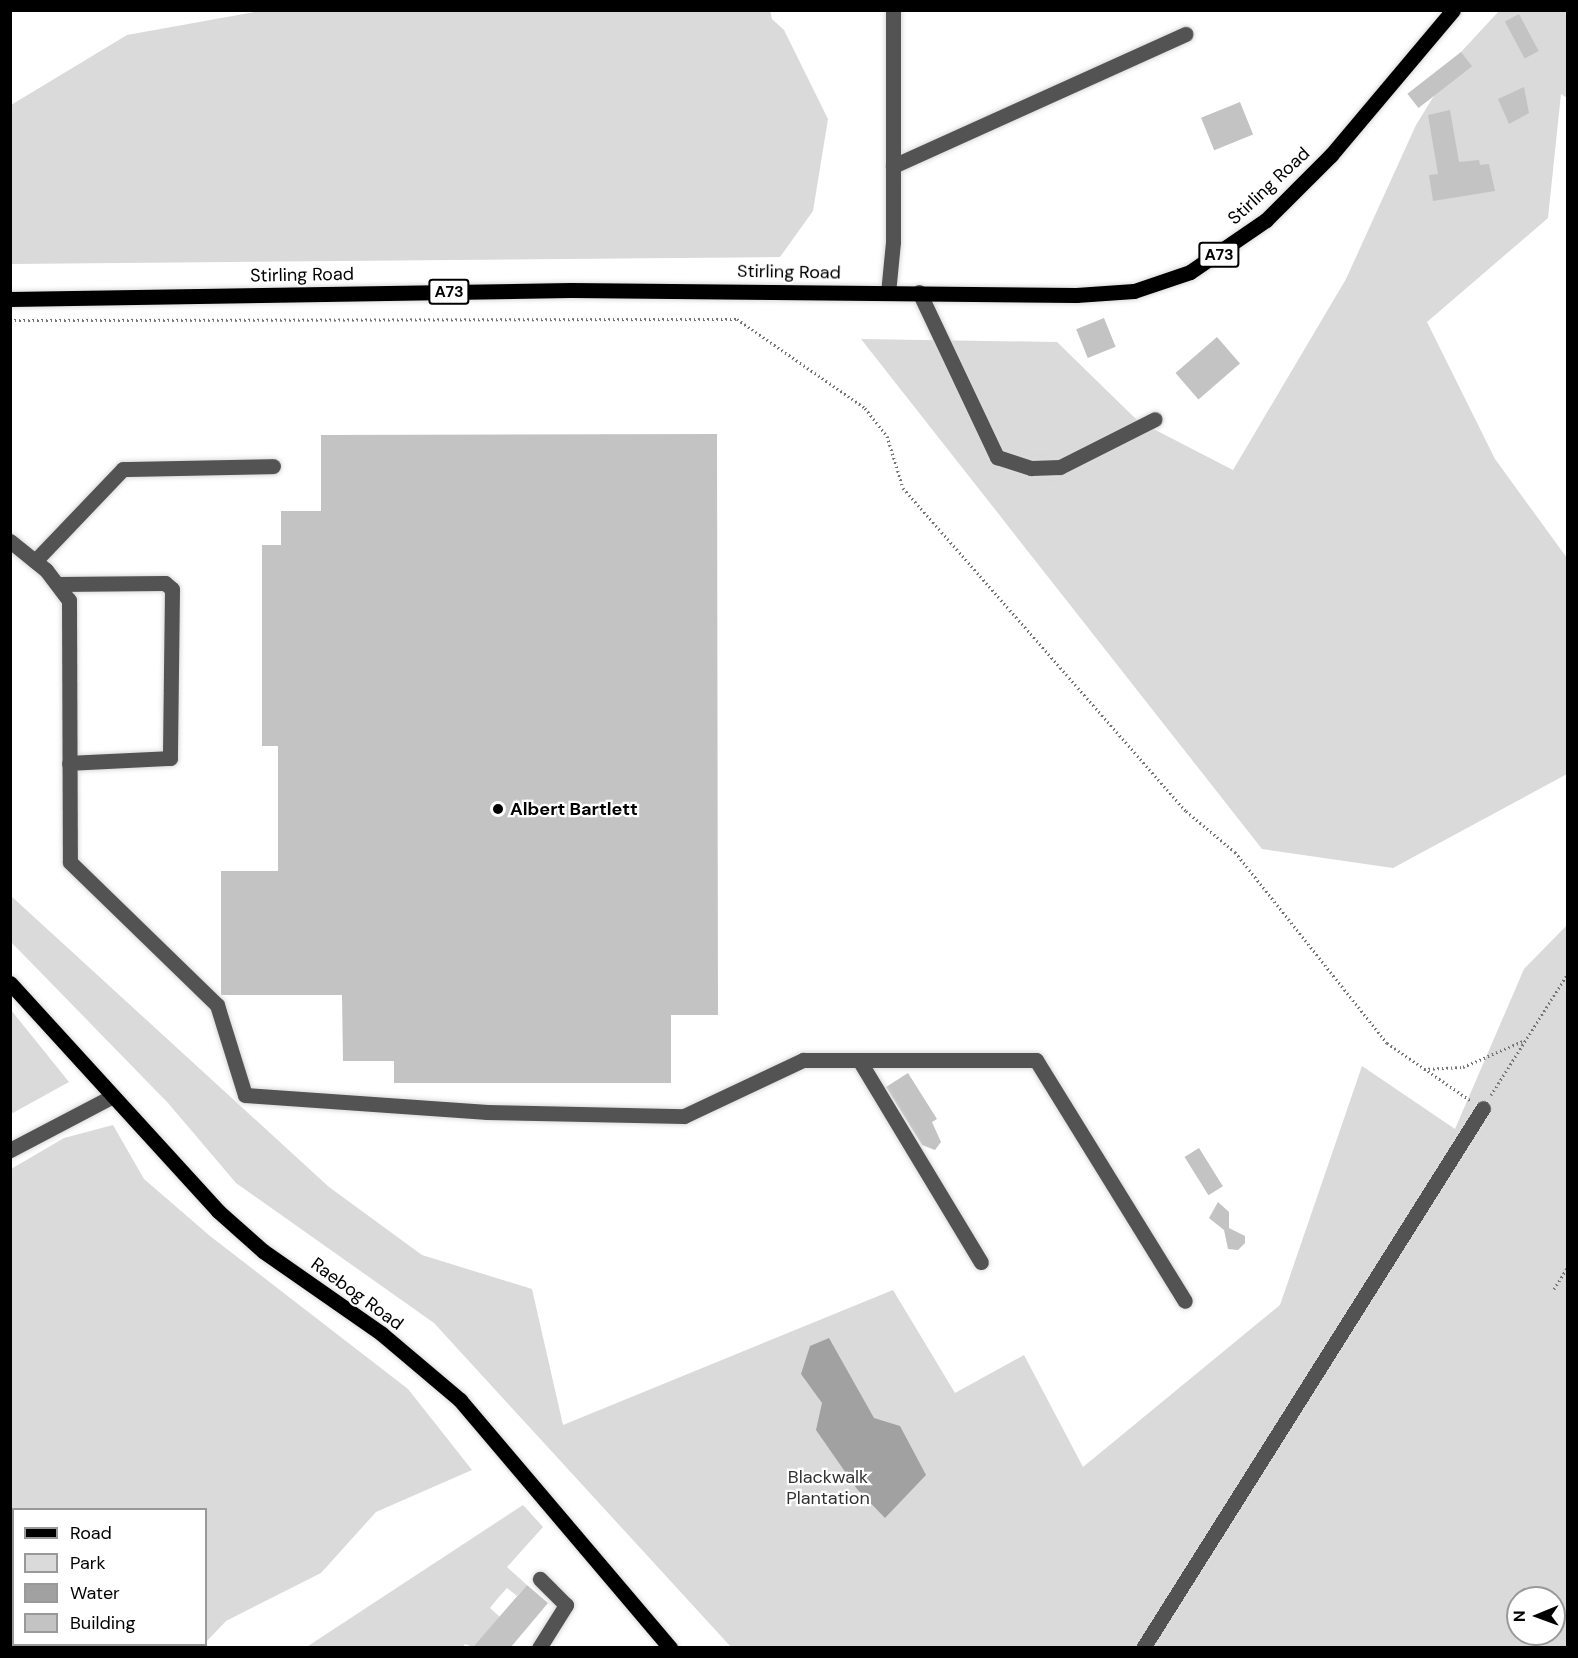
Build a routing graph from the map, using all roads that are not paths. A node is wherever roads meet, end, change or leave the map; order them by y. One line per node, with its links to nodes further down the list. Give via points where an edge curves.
1 (893, 10): 4 (street)
2 (1454, 10): 6 (main road, Stirling Road / A73, via 1331,155 1266,220 1190,272 1134,291 1076,296)
3 (1186, 34): 4 (street)
4 (893, 166): 5 (street, via 893,242)
5 (888, 292): 6 (main road, Stirling Road / A73); 7 (main road, Stirling Road / A73, via 571,290)
6 (919, 292): 8 (street, via 997,457 1031,468 1060,467)
7 (10, 299)
8 (1155, 419)
9 (273, 466): 11 (street, via 123,469)
10 (10, 541): 11 (street)
11 (35, 561): 12 (street)
12 (57, 584): 13 (street, via 69,600); 13 (street, via 165,583 172,589 170,758)
13 (69, 763): 15 (street, via 70,862 218,1005 245,1095 487,1112 684,1116 803,1060)
14 (10, 983): 16 (main road, Raebog Road)
15 (859, 1060): 19 (street); 20 (street, via 1036,1060)
16 (113, 1096): 18 (street); 23 (main road, Raebog Road, via 218,1211 263,1251 382,1334 460,1400)
17 (1483, 1108): 24 (street)
18 (10, 1150)
19 (981, 1263)
20 (1185, 1301)
21 (540, 1579): 22 (street, via 566,1605)
22 (538, 1647)
23 (670, 1647)
24 (1143, 1647)

